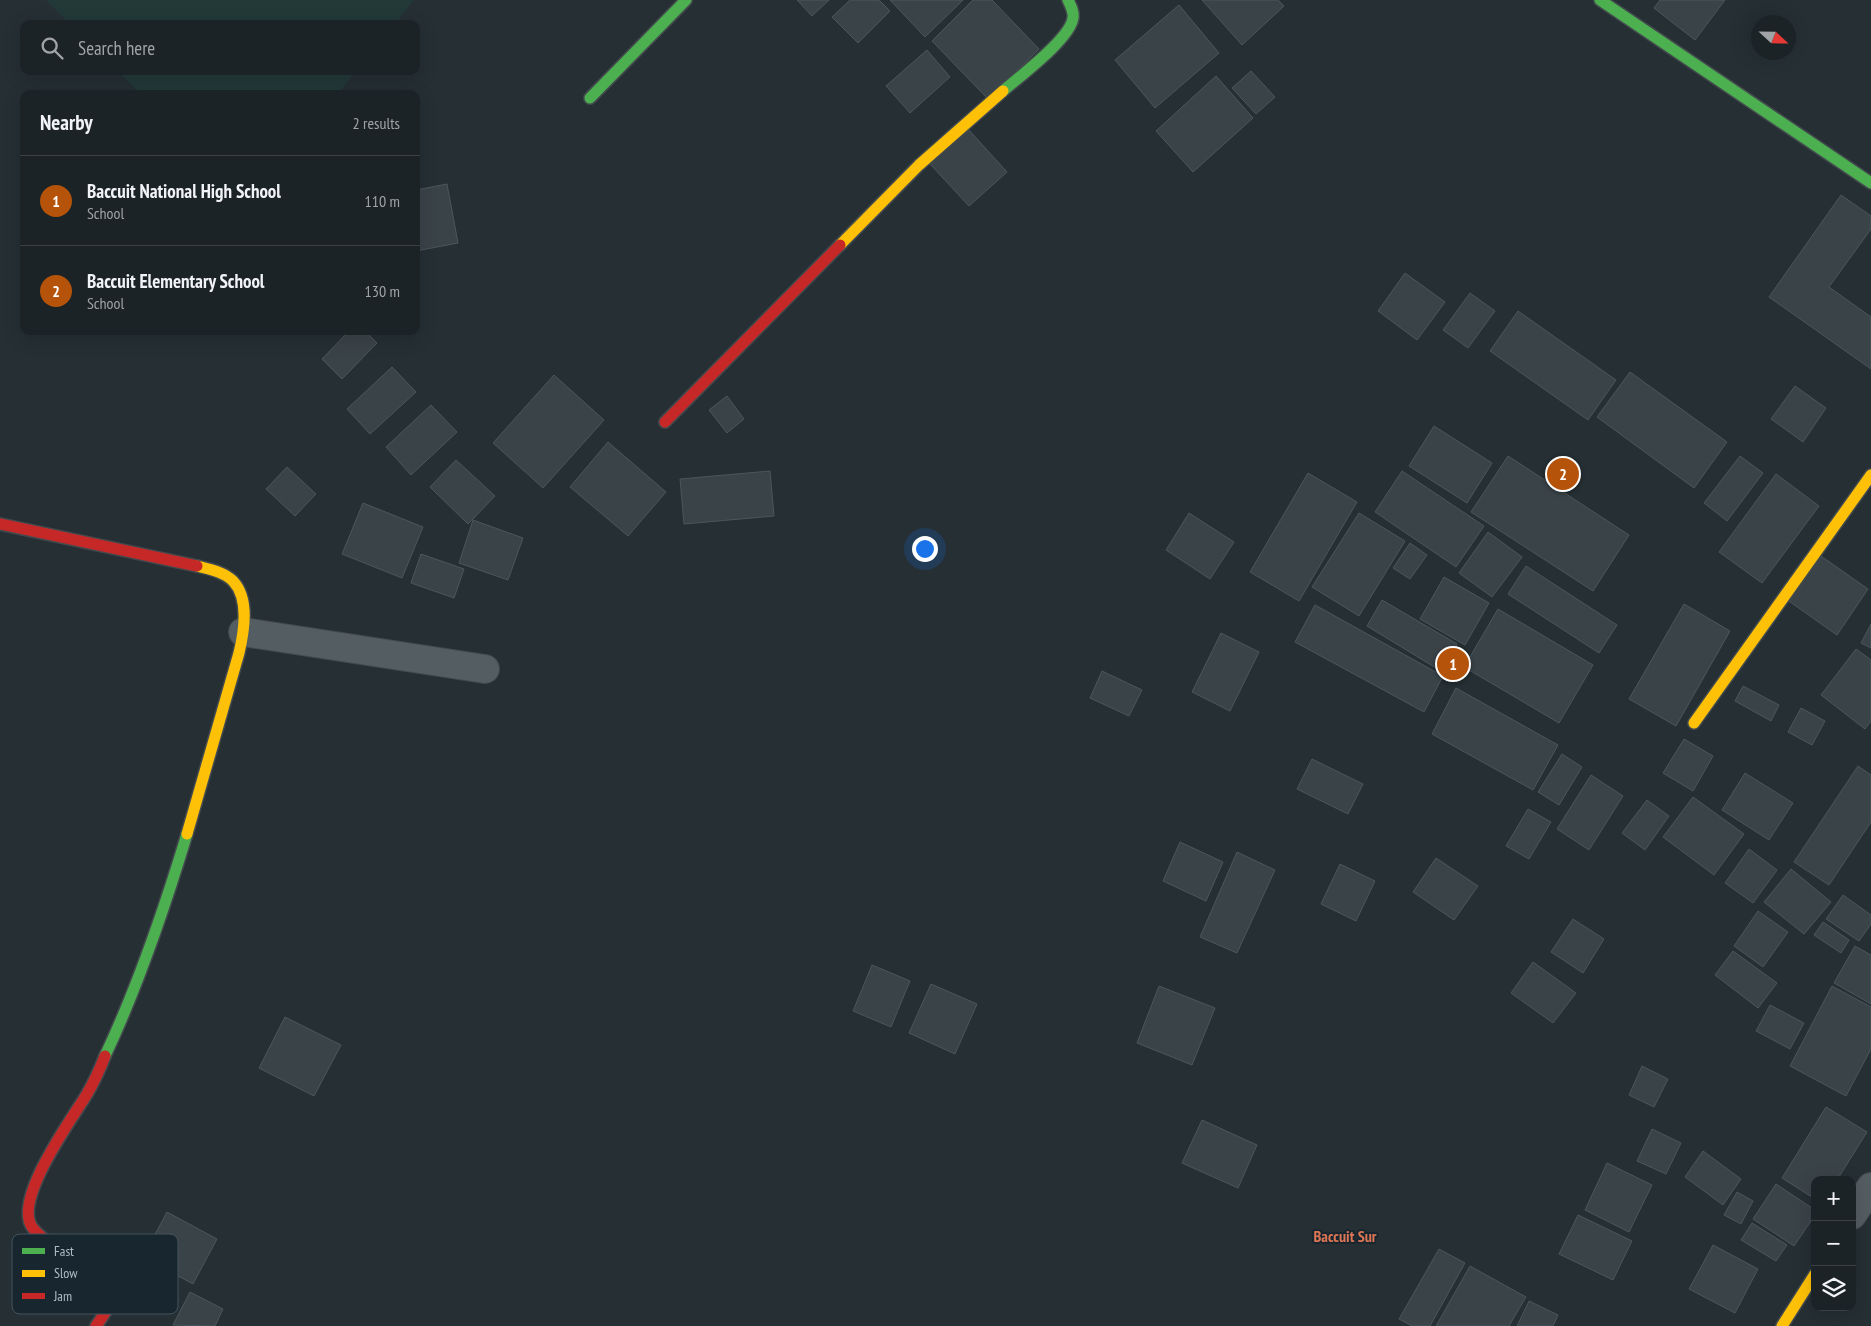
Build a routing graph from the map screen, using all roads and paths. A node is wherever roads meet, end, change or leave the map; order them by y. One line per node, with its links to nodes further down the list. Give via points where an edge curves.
1 (686, 0): 4 (street)
2 (1068, 0): 6 (street, via 1074,15 1060,40 919,166)
3 (1600, 0): 5 (street)
4 (590, 98)
5 (1871, 184)
6 (665, 422)
7 (1871, 475): 11 (street)
8 (0, 524): 9 (street, via 221,574 238,589)
9 (243, 632): 10 (street); 16 (street, via 166,903 134,992 93,1082 42,1166 30,1200 29,1222)
10 (484, 669)
11 (1694, 723)
12 (1871, 1187): 13 (street)
13 (1856, 1209)
14 (1856, 1217): 15 (street)
15 (1871, 1226)
16 (38, 1234)
17 (1811, 1280): 20 (street)
18 (103, 1314): 19 (street)
19 (96, 1326)
20 (1782, 1326)

